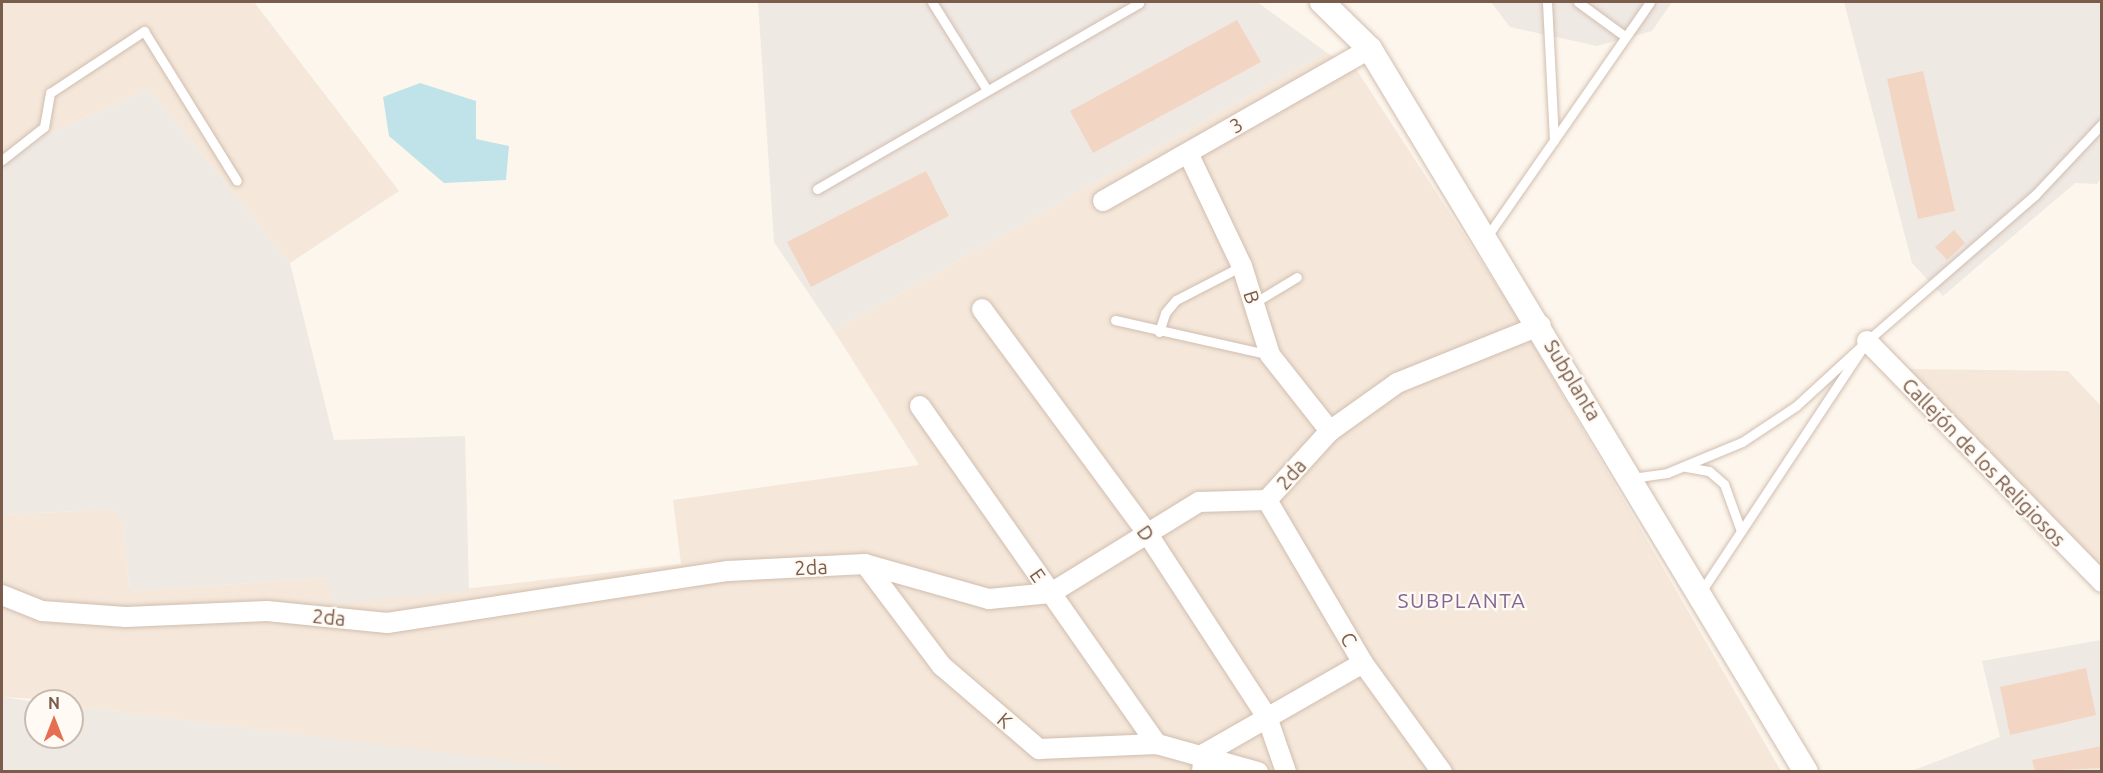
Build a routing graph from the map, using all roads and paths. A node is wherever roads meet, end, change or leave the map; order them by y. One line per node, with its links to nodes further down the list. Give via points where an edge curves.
1 (932, 2): 9 (lane)
2 (1323, 2): 8 (street, Subplanta)
3 (1547, 2): 11 (lane)
4 (1578, 2): 7 (lane)
5 (1650, 2): 7 (lane)
6 (1139, 3): 9 (lane)
7 (1626, 37): 11 (lane)
8 (1370, 49): 12 (street, 3); 17 (street, Subplanta)
9 (987, 90): 15 (lane)
10 (2102, 124): 25 (lane, via 2036,195)
11 (1554, 141): 17 (lane)
12 (1188, 153): 16 (street, 3); 18 (street, B)
13 (2, 160): 14 (lane, via 44,127 50,93 144,31)
14 (237, 181)
15 (817, 189)
16 (1103, 201)
17 (1486, 238): 23 (street, Subplanta)
18 (1242, 266): 20 (street, B); 24 (lane, via 1176,300 1165,313)
19 (1297, 277): 20 (lane)
20 (1254, 303): 26 (street, B)
21 (982, 309): 33 (street, D)
22 (1115, 320): 24 (lane)
23 (1540, 325): 28 (street, 2da, via 1397,383); 30 (street, Subplanta)
24 (1159, 332): 26 (lane)
25 (1867, 341): 29 (lane, via 1796,406 1742,442); 32 (lane); 35 (street, Callejón de los Religiosos)
26 (1270, 355): 28 (street, B)
27 (920, 406): 36 (street, E)
28 (1330, 431): 31 (street, 2da)
29 (1684, 467): 30 (lane); 32 (lane, via 1709,471 1724,484)
30 (1632, 478): 37 (street, Subplanta)
31 (1267, 500): 33 (street, 2da, via 1199,502); 39 (street, C)
32 (1741, 531): 37 (lane)
33 (1147, 533): 36 (street, 2da); 40 (street, D)
34 (865, 564): 36 (street, 2da, via 989,599); 38 (street, 2da, via 728,571 387,623 267,611 126,617 42,611); 41 (street, K, via 942,666 1039,749)
35 (2102, 582)
36 (1051, 593): 41 (street, E)
37 (1700, 593): 46 (street, Subplanta)
38 (2, 595)
39 (1363, 663): 40 (street); 45 (street, C)
40 (1267, 718): 42 (street); 44 (street, D)
41 (1157, 744): 42 (street, K)
42 (1203, 763): 43 (street, K)
43 (1258, 771)
44 (1286, 771)
45 (1442, 771)
46 (1806, 771)

